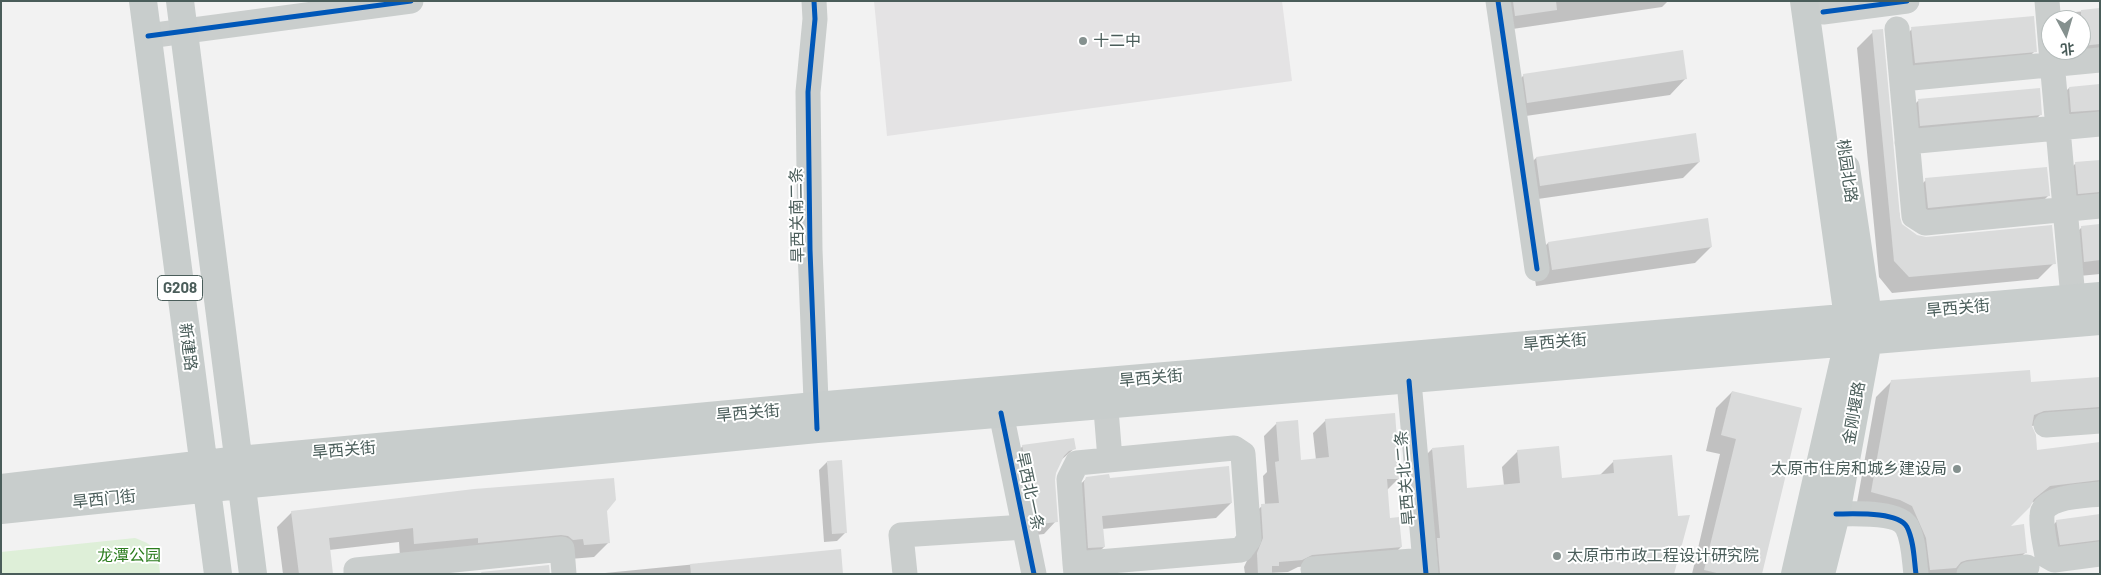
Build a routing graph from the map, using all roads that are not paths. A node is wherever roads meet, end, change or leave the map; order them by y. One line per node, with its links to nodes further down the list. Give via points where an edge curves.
1 (143, 1): 10 (main road, 新建路 / G208)
2 (180, 1): 9 (main road, G208)
3 (411, 1): 9 (street)
4 (814, 1): 26 (street, 旱西关南二条, via 808,92)
5 (1498, 1): 19 (street)
6 (1907, 1): 7 (street)
7 (1816, 5): 22 (main road, 桃园北路)
8 (1897, 29): 13 (street)
9 (184, 31): 10 (street); 30 (main road, G208)
10 (148, 36): 31 (main road, 新建路 / G208)
11 (2041, 57): 13 (street)
12 (2051, 60): 15 (street)
13 (1902, 79): 16 (street)
14 (2100, 124): 15 (street)
15 (2058, 128): 16 (street); 18 (street)
16 (1907, 142): 18 (street, via 1914,216 1925,222)
17 (2100, 206): 18 (street)
18 (2065, 209): 20 (street)
19 (1537, 269)
20 (2087, 297): 22 (main road, 旱西关街)
21 (2100, 321): 22 (main road, 旱西关街)
22 (1858, 329): 23 (main road, 旱西关街); 24 (main road, 旱西关街); 35 (main road, 金刚堰路); 48 (main road)
23 (1409, 380): 24 (main road, 旱西关街); 38 (street, 旱西关北二条)
24 (1105, 393): 25 (main road, 旱西关街); 26 (main road, 旱西关街); 29 (street)
25 (1001, 413): 26 (main road, 旱西关街); 36 (street, 旱西北一条)
26 (816, 418): 30 (main road, 旱西关街)
27 (2100, 421): 28 (street)
28 (2046, 425)
29 (1110, 459): 40 (street, via 1077,463 1069,479); 40 (street, via 1234,448 1243,454 1249,539 1241,550)
30 (240, 472): 31 (main road, 旱西关街); 43 (main road, G208)
31 (205, 477): 32 (main road, 旱西门街); 34 (main road, 旱西门街); 42 (main road, 新建路 / G208)
32 (1, 488)
33 (2100, 494): 37 (street, via 2057,500 2045,506 2041,514 2047,556 2054,560)
34 (1, 510)
35 (1836, 514): 49 (main road, 金刚堰路); 50 (street, via 1882,516 1906,525 1912,539)
36 (1025, 527): 46 (street, via 901,535); 47 (street, 旱西北一条)
37 (2100, 554)
38 (1425, 567): 41 (street)
39 (2027, 567): 51 (street)
40 (1076, 569)
41 (1313, 569)
42 (218, 574)
43 (253, 574)
44 (356, 574): 45 (street, via 356,570 562,549)
45 (564, 574)
46 (904, 574)
47 (1034, 574)
48 (1795, 574)
49 (1821, 574)
50 (1916, 574)
51 (1969, 574)

